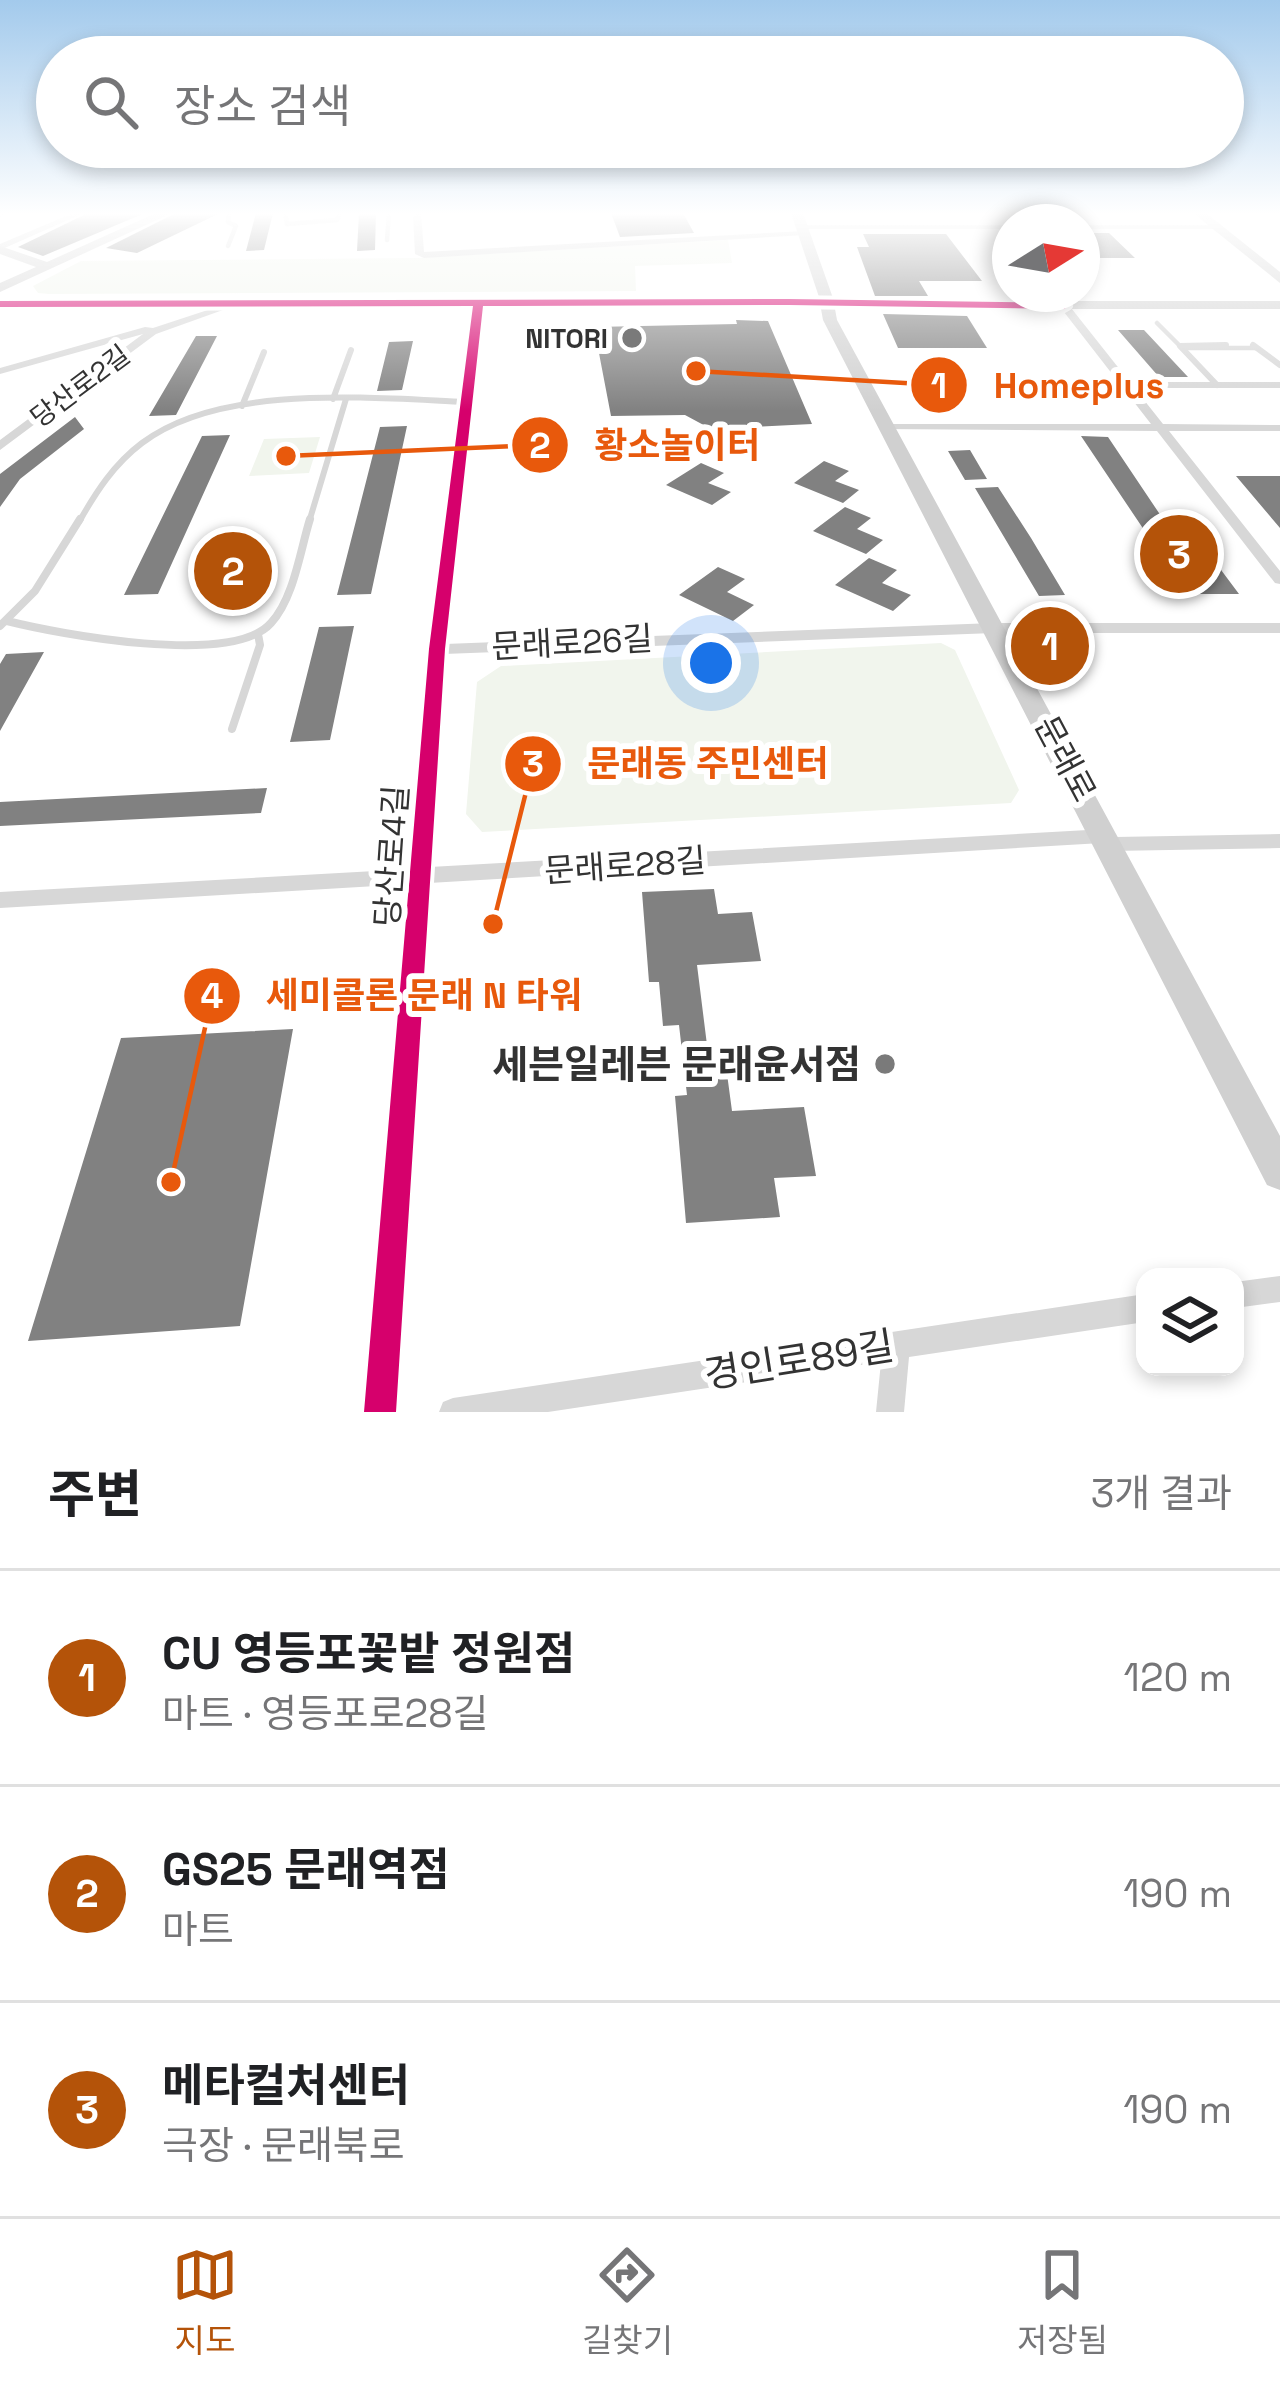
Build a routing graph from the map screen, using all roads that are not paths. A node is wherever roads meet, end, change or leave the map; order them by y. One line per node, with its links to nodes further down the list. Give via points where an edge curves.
1 (820, 279): 4 (main road, 문래로)
2 (992, 301): 4 (main road)
3 (1100, 301): 6 (main road)
4 (827, 302): 8 (main road); 24 (main road, 문래로)
5 (0, 304): 7 (main road)
6 (1280, 305)
7 (229, 306): 8 (main road); 10 (street, 당산로2길)
8 (478, 306): 22 (street, 당산로4길)
9 (1068, 312): 19 (street)
10 (173, 322): 16 (street); 27 (street, 당산로2길)
11 (1157, 322): 12 (lane)
12 (1180, 346): 15 (lane, via 1256,346); 17 (lane)
13 (351, 350): 20 (lane)
14 (263, 352): 23 (lane)
15 (1280, 365)
16 (0, 371)
17 (1217, 385): 18 (lane); 19 (lane)
18 (1280, 385)
19 (1127, 386): 25 (street)
20 (333, 399): 21 (lane); 23 (lane)
21 (346, 399): 22 (lane); 32 (lane, via 284,603)
22 (466, 402): 33 (street, 당산로4길)
23 (242, 406): 29 (lane, via 163,431 120,461)
24 (886, 427): 25 (street); 30 (main road, 문래로)
25 (1160, 428): 26 (street); 28 (street)
26 (1280, 428)
27 (0, 446)
28 (1280, 580)
29 (3, 623): 32 (lane, via 123,642)
30 (994, 628): 31 (street, 문래로26길); 33 (street, 문래로26길); 35 (main road, 문래로)
31 (1280, 628)
32 (257, 634): 34 (lane)
33 (437, 649): 37 (street, 당산로4길)
34 (232, 729)
35 (1109, 840): 36 (street, 문래로28길); 37 (street, 문래로28길); 39 (main road, 문래로)
36 (1280, 841)
37 (420, 879): 38 (street, 문래로28길); 44 (street, 당산로4길)
38 (0, 900)
39 (1280, 1172)
40 (1280, 1288): 41 (street)
41 (1244, 1294)
42 (1136, 1309): 43 (street, 경인로89길)
43 (896, 1346): 45 (street, 경인로89길); 46 (street)
44 (380, 1412)
45 (453, 1412)
46 (890, 1412)

